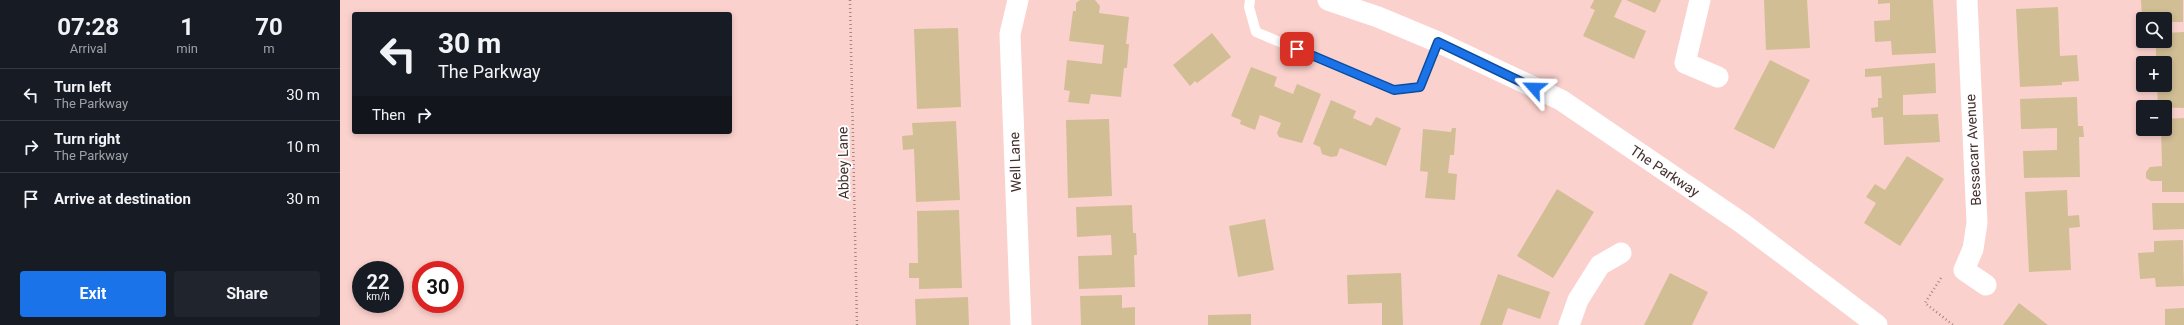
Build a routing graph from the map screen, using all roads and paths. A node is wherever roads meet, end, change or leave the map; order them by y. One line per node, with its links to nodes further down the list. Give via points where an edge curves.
1 (850, 0): 13 (path, Abbey Lane)
2 (1018, 0): 14 (street, Well Lane, via 1010,34)
3 (1250, 0): 8 (lane, via 1256,32 1394,90 1420,87)
4 (1328, 0): 7 (street, The Parkway)
5 (1700, 0): 9 (street, via 1685,63)
6 (1967, 0): 12 (street, Bessacarr Avenue, via 1976,223 1973,249 1964,270)
7 (1381, 9): 8 (street, The Parkway)
8 (1438, 42): 16 (street, The Parkway, via 1561,100 1742,223)
9 (1718, 77)
10 (1621, 253): 15 (street, via 1600,265 1578,300)
11 (1943, 276): 17 (path, via 1925,303)
12 (1986, 285)
13 (857, 325)
14 (1021, 325)
15 (1569, 325)
16 (1877, 325)
17 (1953, 325)

